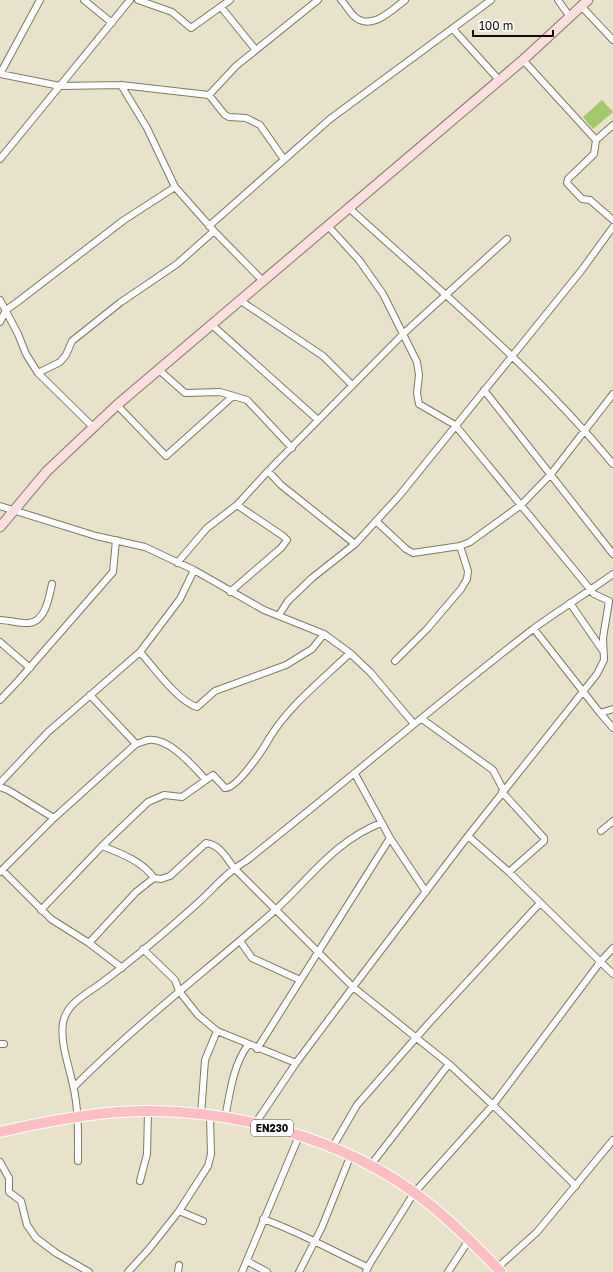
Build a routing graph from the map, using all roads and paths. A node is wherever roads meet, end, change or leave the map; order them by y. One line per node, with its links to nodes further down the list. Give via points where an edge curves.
1 (40, 0): 18 (street)
2 (84, 0): 13 (street)
3 (130, 0): 13 (street)
4 (138, 0): 10 (street, via 172,12 191,28)
5 (318, 0): 16 (street)
6 (341, 0): 7 (street, via 354,16 366,22 374,22)
7 (405, 0)
8 (491, 0): 14 (street)
9 (558, 0): 12 (street)
10 (225, 3): 16 (street)
11 (585, 3): 12 (street); 15 (street)
12 (570, 17): 17 (street)
13 (112, 24): 21 (street)
14 (453, 29): 19 (street); 25 (street, via 330,119)
15 (613, 40)
16 (255, 50): 22 (street)
17 (523, 60): 19 (street); 24 (street)
18 (0, 74): 21 (street)
19 (499, 80): 28 (street)
20 (121, 85): 21 (street); 22 (street); 27 (street, via 147,128)
21 (60, 86): 26 (street)
22 (209, 95): 25 (street, via 225,115 246,118 260,125)
23 (613, 125): 24 (street)
24 (596, 140): 29 (street, via 594,154 567,183 582,198 590,200)
25 (283, 158): 30 (street)
26 (0, 159)
27 (175, 187): 30 (street); 39 (street, via 124,220)
28 (349, 208): 31 (street); 36 (street)
29 (613, 220)
30 (209, 226): 33 (street)
31 (328, 226): 35 (street); 42 (street, via 359,260 383,294)
32 (613, 227): 43 (street, via 582,271)
33 (214, 231): 35 (street); 45 (street, via 176,264 72,340 64,359)
34 (507, 239): 36 (street)
35 (263, 280): 38 (street)
36 (444, 295): 42 (street); 43 (street)
37 (0, 300): 39 (street)
38 (241, 301): 41 (street); 46 (street, via 323,356)
39 (6, 310): 40 (street); 45 (street, via 26,354)
40 (0, 322)
41 (212, 325): 44 (street); 51 (street)
42 (403, 334): 46 (street); 52 (street, via 419,368 419,404)
43 (511, 356): 47 (street); 54 (street)
44 (159, 370): 49 (street, via 185,393 220,392); 50 (street)
45 (38, 373): 53 (street)
46 (352, 385): 51 (street)
47 (484, 390): 52 (street); 58 (street)
48 (613, 394): 54 (street)
49 (233, 396): 50 (street, via 166,456); 55 (street, via 247,400)
50 (117, 405): 53 (street)
51 (318, 420): 55 (street)
52 (455, 425): 59 (street); 63 (street)
53 (94, 428): 62 (street, via 47,471)
54 (585, 430): 56 (street); 58 (street)
55 (292, 448): 57 (street)
56 (613, 464)
57 (268, 471): 61 (street); 66 (street, via 281,486)
58 (551, 474): 59 (street); 68 (street)
59 (521, 505): 67 (street); 73 (street)
60 (0, 506): 62 (street)
61 (237, 506): 69 (street, via 207,528); 74 (street, via 287,540)
62 (14, 510): 64 (street); 65 (street)
63 (376, 521): 66 (street); 67 (street, via 406,549 413,552)
64 (0, 527)
65 (116, 540): 69 (street, via 144,547); 86 (street, via 113,572)
66 (355, 544): 77 (street, via 312,578 288,601)
67 (460, 546): 85 (street, via 468,572 467,579 427,629)
68 (613, 554)
69 (177, 563): 70 (street)
70 (194, 570): 74 (street); 83 (street, via 180,599)
71 (613, 574): 73 (street)
72 (52, 584): 78 (street, via 47,606 35,620 30,623)
73 (591, 590): 75 (street); 76 (street)
74 (230, 592): 77 (street)
75 (611, 602): 82 (street)
76 (570, 604): 79 (street); 82 (street)
77 (279, 615): 80 (street)
78 (0, 620)
79 (534, 628): 87 (street); 92 (street)
80 (324, 634): 83 (street, via 312,649 286,665 215,691 197,707 174,690); 84 (street)
81 (0, 642): 86 (street)
82 (603, 651): 87 (street, via 603,664)
83 (140, 652): 88 (street)
84 (350, 653): 93 (street, via 371,673); 97 (street, via 280,723 258,757 232,786 225,788 215,775)
85 (395, 661)
86 (30, 668): 89 (street)
87 (584, 692): 91 (street); 100 (street)
88 (90, 695): 95 (street); 98 (street, via 48,732)
89 (0, 700)
90 (613, 709): 91 (street)
91 (600, 713): 94 (street)
92 (422, 718): 93 (street); 100 (street, via 493,770)
93 (414, 724): 96 (street)
94 (613, 728)
95 (136, 744): 97 (street, via 149,740 172,747); 101 (street)
96 (356, 774): 103 (street); 108 (street)
97 (206, 780): 107 (street, via 182,796 164,795 148,802)
98 (0, 783)
99 (0, 787): 101 (street)
100 (503, 792): 105 (street); 110 (street, via 544,836 544,840)
101 (54, 818): 109 (street)
102 (613, 821): 104 (street)
103 (380, 823): 106 (street); 115 (street, via 350,838 319,865)
104 (601, 831)
105 (468, 836): 110 (street); 112 (street)
106 (390, 838): 112 (street); 120 (street)
107 (102, 846): 111 (street, via 140,864); 114 (street)
108 (234, 868): 111 (street, via 222,851 206,843 170,876); 115 (street); 119 (street)
109 (1, 871): 114 (street)
110 (509, 872): 113 (street)
111 (154, 878): 117 (street, via 136,892)
112 (426, 892): 125 (street)
113 (540, 903): 121 (street); 128 (street)
114 (41, 910): 117 (street)
115 (276, 910): 116 (street); 120 (street)
116 (240, 941): 124 (street, via 252,958); 126 (street)
117 (89, 943): 122 (street)
118 (613, 948): 121 (street)
119 (143, 950): 122 (street); 126 (street, via 175,980)
120 (318, 953): 124 (street); 125 (street)
121 (601, 961): 123 (street); 134 (street)
122 (122, 968): 133 (street, via 74,1003 65,1016 63,1024 66,1062)
123 (613, 974)
124 (300, 980): 130 (street)
125 (352, 987): 128 (street); 131 (street)
126 (179, 991): 127 (street, via 198,1015); 133 (street, via 101,1058)
127 (217, 1031): 129 (street); 136 (street, via 206,1060)
128 (416, 1038): 132 (street); 143 (street, via 357,1105)
129 (248, 1045): 130 (street); 138 (street, via 241,1054 235,1070)
130 (257, 1049): 131 (street)
131 (296, 1063): 139 (street)
132 (449, 1064): 134 (street); 147 (street)
133 (74, 1087): 137 (street)
134 (493, 1105): 149 (street); 150 (street)
135 (148, 1112): 136 (main road, EN230); 137 (main road, EN230, via 119,1112); 148 (street, via 147,1154)
136 (206, 1116): 138 (main road, EN230); 151 (street, via 210,1160)
137 (78, 1117): 140 (main road, EN230); 145 (street)
138 (225, 1118): 139 (main road, EN230)
139 (255, 1124): 141 (main road, EN230)
140 (0, 1132)
141 (299, 1136): 143 (main road, EN230); 152 (street)
142 (613, 1140): 149 (street)
143 (332, 1148): 144 (main road, EN230)
144 (350, 1157): 147 (main road, EN230); 155 (street)
145 (78, 1161)
146 (0, 1162): 160 (street, via 9,1178 9,1192 21,1201 28,1225 36,1238)
147 (370, 1166): 150 (main road, EN230)
148 (140, 1181)
149 (576, 1186): 159 (street, via 537,1232)
150 (414, 1193): 154 (main road, EN230); 158 (street)
151 (179, 1211): 153 (street); 161 (street)
152 (263, 1220): 155 (street, via 299,1233); 156 (street)
153 (203, 1221)
154 (469, 1240): 159 (main road, EN230); 166 (street)
155 (315, 1242): 158 (street); 165 (street)
156 (247, 1261): 163 (street); 164 (street)
157 (179, 1264): 162 (street)
158 (367, 1270)
159 (499, 1270)
160 (89, 1272)
161 (128, 1272)
162 (178, 1272)
163 (242, 1272)
164 (267, 1272)
165 (299, 1272)
166 (448, 1272)

